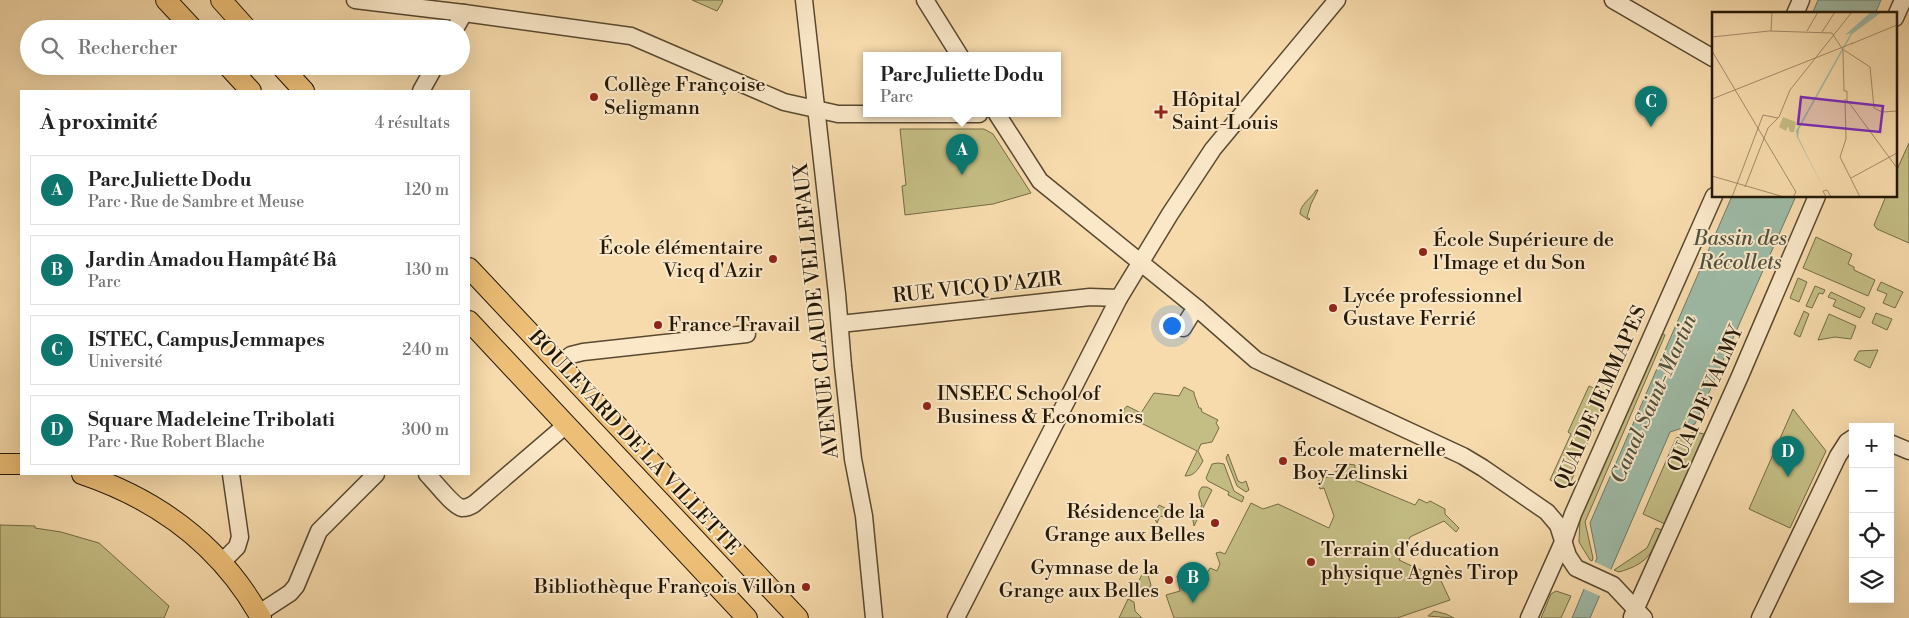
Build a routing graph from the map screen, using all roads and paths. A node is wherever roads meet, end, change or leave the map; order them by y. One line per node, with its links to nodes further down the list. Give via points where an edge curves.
1 (166, 0): 13 (main road)
2 (221, 0): 14 (main road)
3 (355, 0): 11 (street)
4 (804, 0): 24 (street, AVENUE CLAUDE VELLEFAUX)
5 (925, 0): 16 (street)
6 (1337, 0): 29 (street, via 1213,149)
7 (1613, 0): 17 (street)
8 (1801, 0): 10 (street)
9 (1903, 0): 12 (street)
10 (1796, 12)
11 (464, 13): 15 (street); 24 (street, via 631,36 784,102)
12 (1896, 16)
13 (185, 20)
14 (239, 20)
15 (460, 20)
16 (958, 52)
17 (1712, 57)
18 (236, 75): 21 (main road)
19 (289, 75): 22 (main road)
20 (430, 75): 23 (street)
21 (250, 90)
22 (303, 90)
23 (422, 90)
24 (817, 110): 25 (street); 34 (street, AVENUE CLAUDE VELLEFAUX)
25 (863, 114)
26 (999, 117): 29 (street, via 1040,182)
27 (1713, 198): 48 (street, QUAI DE JEMMAPES)
28 (1816, 198): 50 (street, QUAI DE VALMY)
29 (1140, 263): 31 (street); 32 (street)
30 (470, 269): 37 (main road, BOULEVARD DE LA VILLETTE)
31 (1119, 298): 34 (street, RUE VICQ D'AZIR, via 1090,297); 55 (street)
32 (1198, 309): 35 (street); 48 (street, via 1256,360 1483,468 1547,512 1558,525)
33 (470, 322): 38 (main road, BOULEVARD DE LA VILLETTE)
34 (840, 324): 54 (street, AVENUE CLAUDE VELLEFAUX, via 853,459 864,516)
35 (1183, 328)
36 (747, 334): 37 (street, via 583,352 572,354)
37 (559, 364): 53 (main road, BOULEVARD DE LA VILLETTE)
38 (566, 425): 47 (street, via 468,507 462,508 454,503); 52 (main road, BOULEVARD DE LA VILLETTE)
39 (1849, 441): 57 (street, via 1838,456)
40 (1894, 445): 41 (street)
41 (1909, 451)
42 (0, 464): 43 (main road)
43 (20, 464)
44 (85, 475): 49 (main road, via 154,506 197,538)
45 (230, 475): 49 (street, via 240,537 237,547)
46 (375, 475): 51 (street, via 319,531 296,586)
47 (428, 475)
48 (1563, 542): 50 (street, via 1576,568 1613,585); 56 (street, QUAI DE JEMMAPES)
49 (222, 562): 51 (main road)
50 (1637, 614)
51 (260, 616)
52 (747, 618)
53 (798, 618)
54 (874, 618)
55 (956, 618)
56 (1529, 618)
57 (1760, 618)

